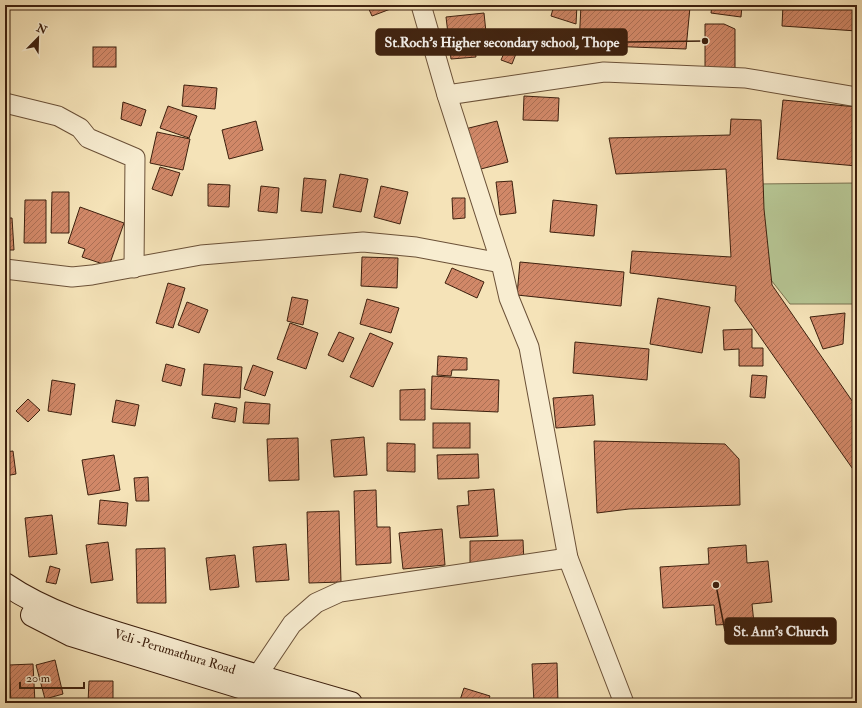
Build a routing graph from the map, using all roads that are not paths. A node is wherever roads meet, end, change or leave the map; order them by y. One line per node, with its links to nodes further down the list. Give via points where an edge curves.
1 (421, 5): 2 (street)
2 (447, 95): 3 (street, via 604,72 745,78); 5 (street)
3 (857, 97)
4 (5, 103): 6 (street, via 58,116 80,128 88,138 135,158)
5 (501, 264): 6 (street, via 416,247 363,242 201,255); 8 (street, via 509,298 529,347)
6 (134, 268): 7 (street, via 72,277)
7 (5, 269)
8 (568, 558): 11 (street, via 340,592 316,603 292,624); 14 (street)
9 (5, 584): 11 (main road, Veli -Perumathura Road, via 18,593 75,620)
10 (5, 600): 12 (main road, via 71,635)
11 (257, 676): 13 (main road, Veli -Perumathura Road)
12 (292, 703)
13 (351, 703)
14 (624, 703)

